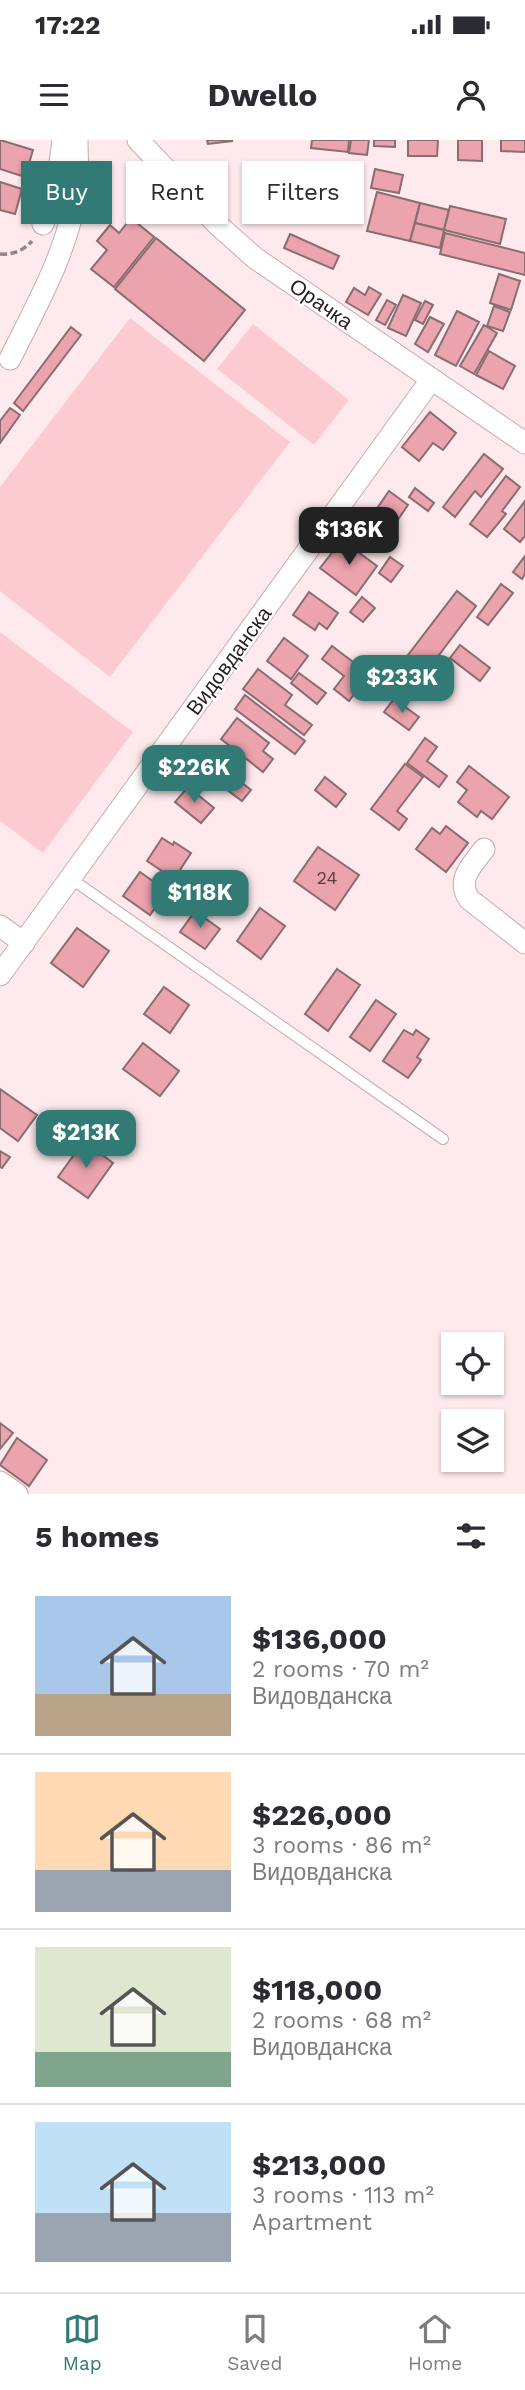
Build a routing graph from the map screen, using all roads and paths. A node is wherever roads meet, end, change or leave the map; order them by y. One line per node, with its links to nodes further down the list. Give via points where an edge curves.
1 (63, 140): 4 (street)
2 (77, 140): 7 (street, via 76,193 68,227 58,259)
3 (138, 140): 8 (street, Орачка, via 219,226 256,258)
4 (60, 161)
5 (43, 224): 6 (path, via 28,245 9,255)
6 (0, 254)
7 (10, 359)
8 (431, 380): 9 (street, Орачка); 11 (street, Видовданска)
9 (525, 443)
10 (484, 849): 14 (street, via 465,875 465,893)
11 (70, 878): 13 (street, Видовданска); 16 (lane)
12 (0, 926): 13 (street)
13 (24, 943): 15 (street, Видовданска)
14 (525, 943)
15 (0, 975)
16 (443, 1139)
17 (0, 1482): 18 (street)
18 (17, 1494)

